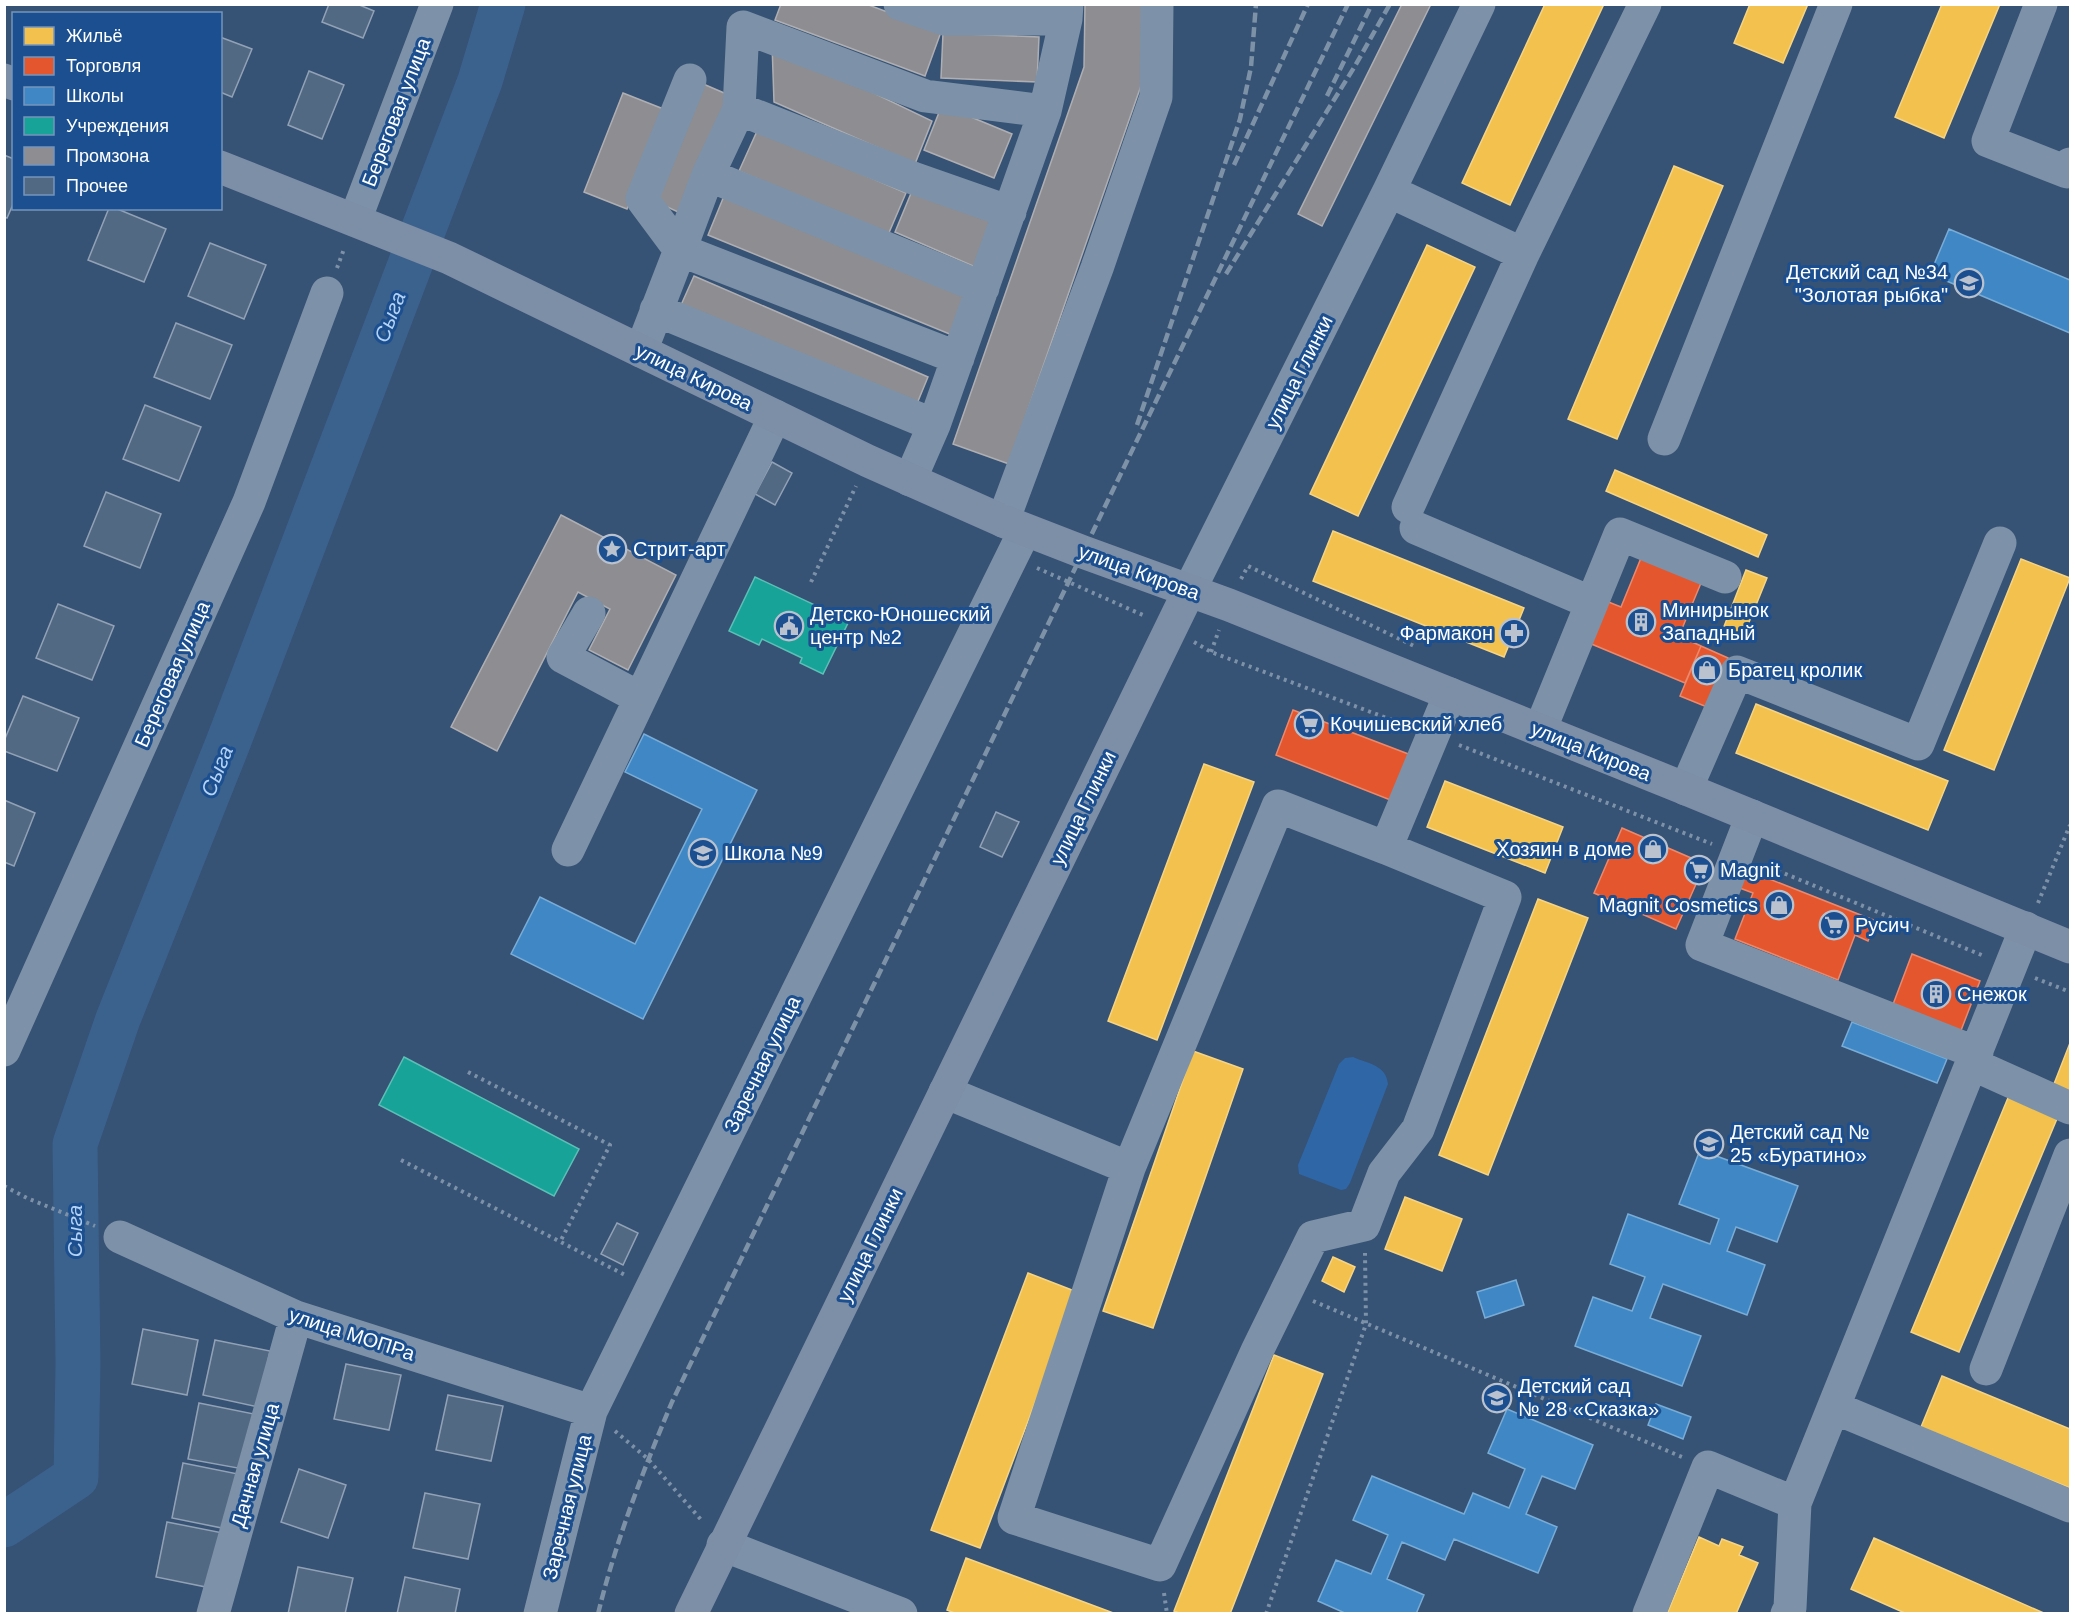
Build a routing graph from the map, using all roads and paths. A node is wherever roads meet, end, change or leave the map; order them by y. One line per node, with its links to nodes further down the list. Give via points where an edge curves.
1 (437, 4): 18 (street, Береговая улица)
2 (900, 4): 8 (street, via 944,19)
3 (1157, 4): 31 (street, Заречная улица, via 1156,97)
4 (1479, 4): 16 (street, улица Глинки)
5 (1645, 4): 20 (street)
6 (1836, 4): 28 (street)
7 (2041, 4): 13 (street, via 1988,141 2067,172)
8 (1067, 12): 12 (street)
9 (746, 16): 11 (street); 12 (street, via 925,96)
10 (690, 80): 19 (street, via 642,199)
11 (739, 109): 15 (street); 17 (street)
12 (1046, 111): 17 (street)
13 (2070, 164)
14 (222, 167): 18 (main road, улица Кирова)
15 (708, 175): 19 (street); 21 (street)
16 (1389, 191): 20 (street); 35 (street, улица Глинки)
17 (1010, 212): 21 (street)
18 (355, 220): 24 (main road, улица Кирова, via 449,258)
19 (680, 250): 23 (street); 25 (street)
20 (1523, 254): 36 (street, via 1412,518)
21 (983, 288): 25 (street)
22 (327, 293): 53 (street, Береговая улица, via 249,502)
23 (656, 310): 24 (street); 27 (street)
24 (641, 351): 26 (main road, улица Кирова)
25 (958, 358): 27 (street)
26 (775, 416): 29 (main road, улица Кирова); 40 (street)
27 (934, 425): 30 (street)
28 (1664, 439)
29 (868, 461): 30 (main road, улица Кирова); 34 (path)
30 (910, 480): 31 (main road, улица Кирова)
31 (1014, 525): 35 (main road, улица Кирова); 65 (street, Заречная улица)
32 (2000, 543): 43 (street, via 1918,744 1737,672)
33 (1725, 577): 36 (street, via 1620,534)
34 (811, 582)
35 (1189, 591): 39 (main road, улица Кирова); 56 (main road, улица Глинки)
36 (1592, 603): 41 (street)
37 (589, 613): 40 (street, via 563,657)
38 (1222, 621): 42 (path, via 1211,652)
39 (1450, 694): 41 (main road, улица Кирова); 42 (street)
40 (640, 698): 47 (street)
41 (1540, 730): 43 (main road, улица Кирова)
42 (1433, 735): 46 (street); 48 (path)
43 (1686, 789): 44 (main road, улица Кирова)
44 (1752, 816): 48 (street); 49 (main road, улица Кирова)
45 (2070, 825): 49 (path)
46 (1386, 848): 60 (street, via 1278,806); 62 (street, via 1504,897 1418,1129 1384,1173)
47 (568, 850)
48 (1737, 854): 51 (path); 54 (street, via 1702,945)
49 (2026, 928): 50 (main road, улица Кирова); 51 (street)
50 (2070, 947)
51 (2010, 967): 52 (path); 54 (street)
52 (2070, 992)
53 (4, 1050)
54 (1974, 1059): 57 (street); 70 (street)
55 (468, 1071): 64 (path, via 610,1145)
56 (945, 1092): 60 (street); 75 (main road, улица Глинки)
57 (2070, 1107)
58 (2070, 1155): 69 (street)
59 (401, 1160): 64 (path)
60 (1129, 1168): 66 (street, via 1014,1518 1160,1565)
61 (4, 1186): 63 (path)
62 (1364, 1225): 66 (street, via 1313,1237); 68 (path)
63 (108, 1232): 67 (street, улица МОПРа)
64 (560, 1242): 65 (path)
65 (651, 1289): 71 (street, Заречная улица)
66 (1287, 1290): 68 (path)
67 (296, 1317): 71 (street, улица МОПРа); 78 (street, Дачная улица)
68 (1366, 1324): 72 (path); 81 (path)
69 (1986, 1368)
70 (1835, 1408): 73 (street); 74 (street)
71 (591, 1411): 75 (path, via 648,1459); 79 (street, Заречная улица)
72 (1707, 1467): 73 (street); 82 (street)
73 (1795, 1503): 77 (street)
74 (2070, 1506)
75 (723, 1545): 76 (street); 80 (main road, улица Глинки)
76 (891, 1612)
77 (1794, 1612)
78 (213, 1614)
79 (540, 1614)
80 (692, 1614)
81 (1266, 1614)
82 (1649, 1614)

